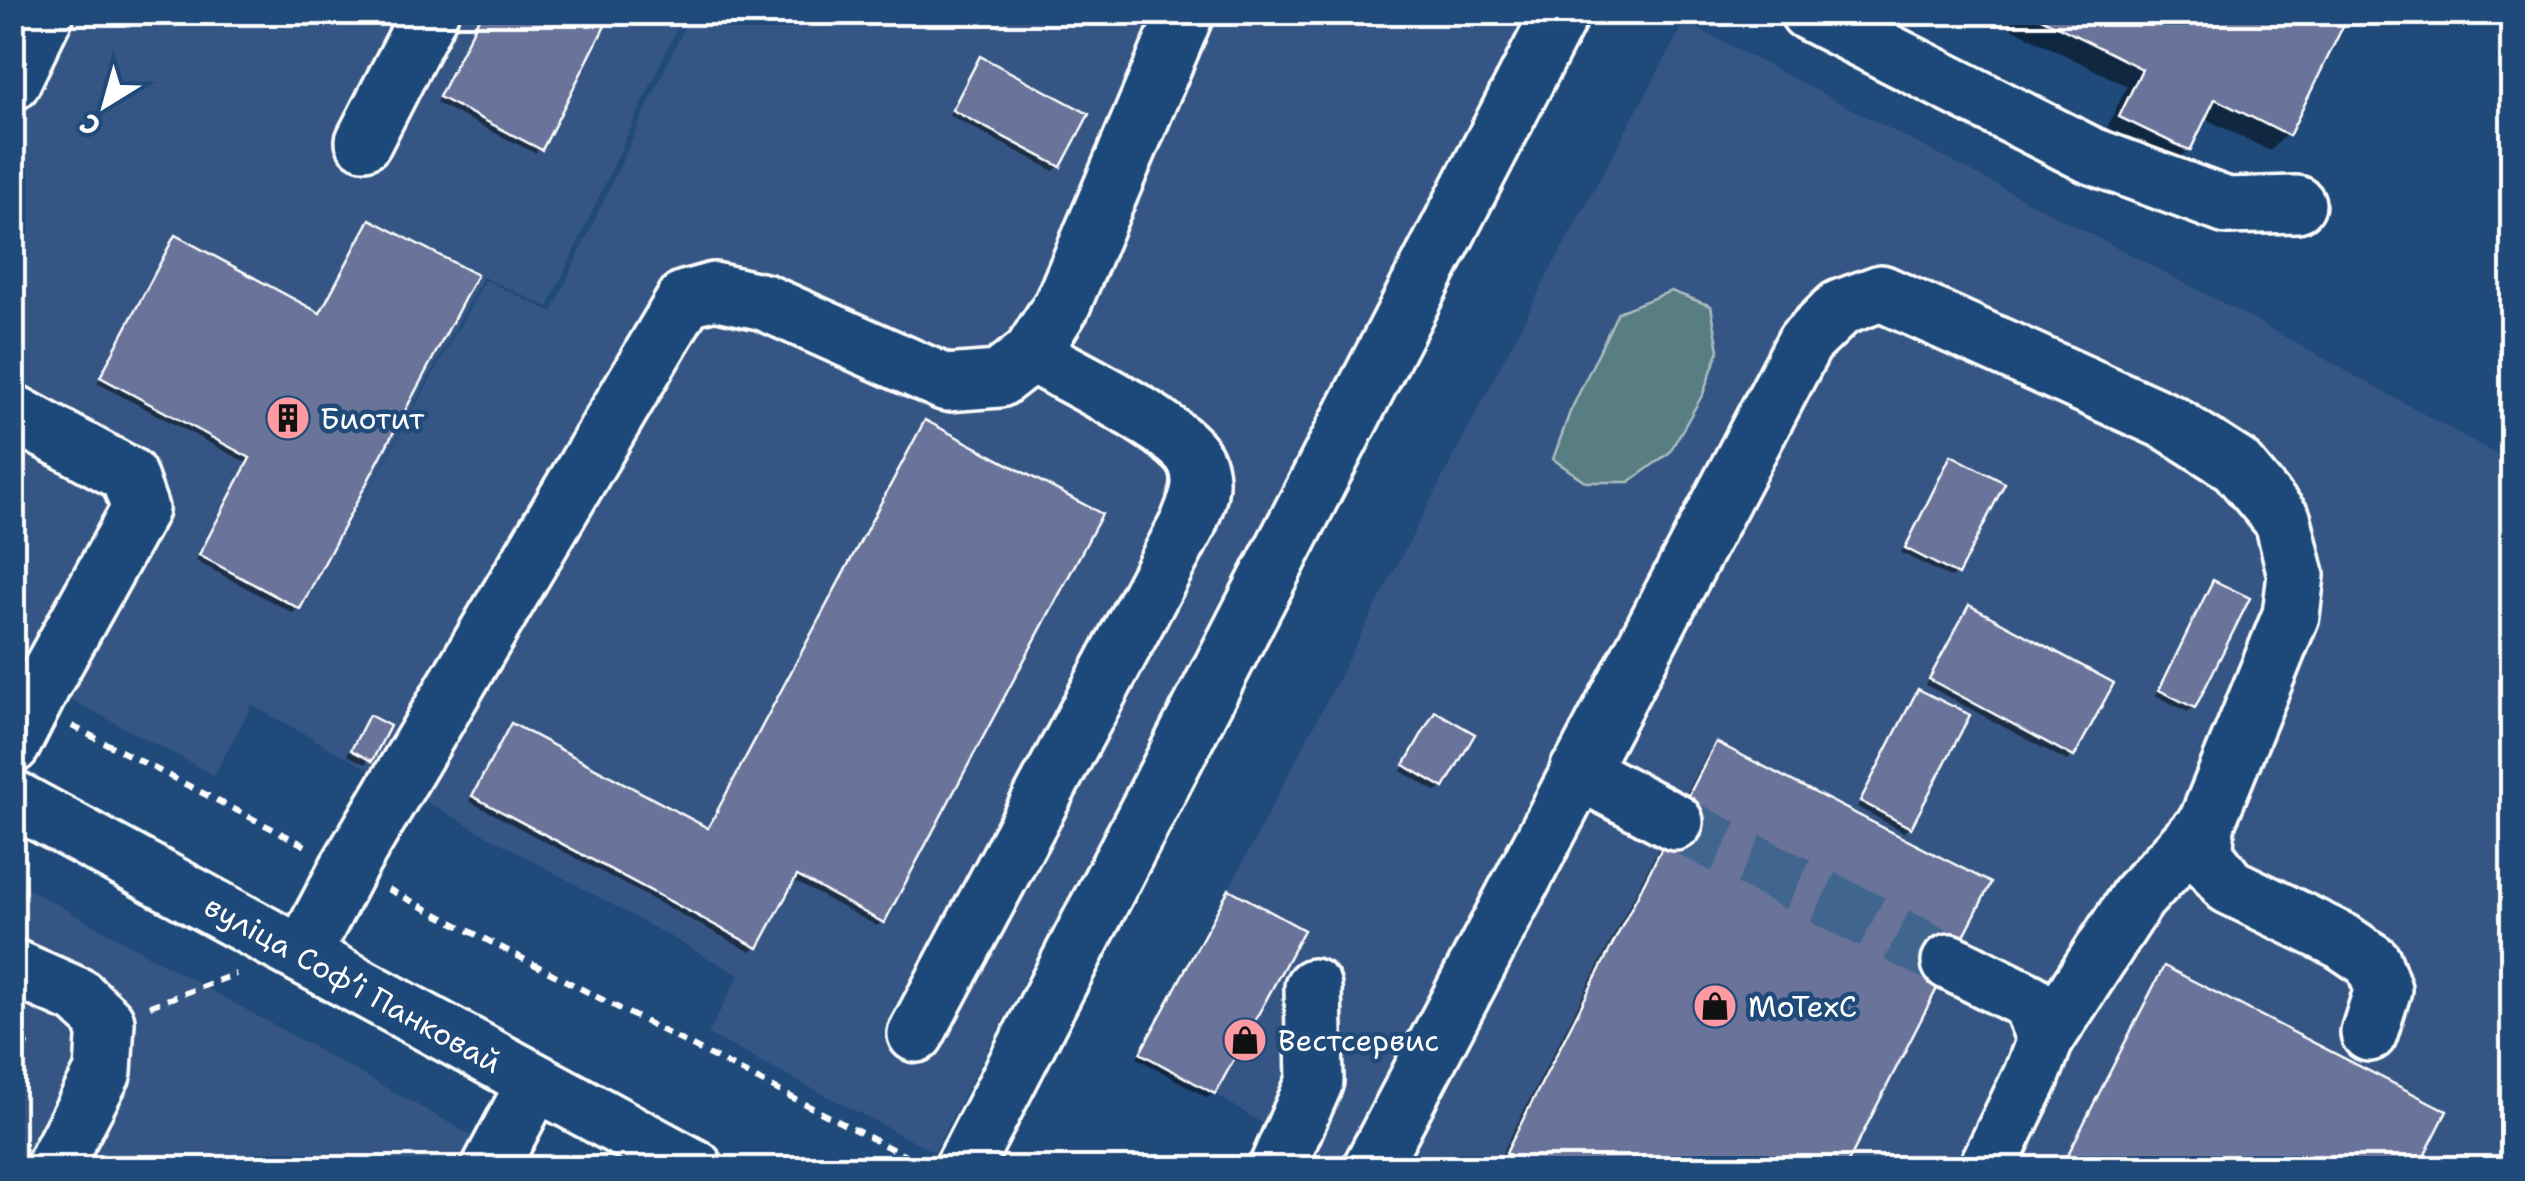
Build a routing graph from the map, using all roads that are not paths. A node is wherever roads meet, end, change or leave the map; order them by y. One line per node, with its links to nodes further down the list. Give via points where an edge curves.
1 (46, 12): 6 (street)
2 (430, 12): 7 (street)
3 (1186, 12): 9 (street, via 1062,306)
4 (1561, 12): 27 (street)
5 (1808, 12): 8 (street, via 2090,155 2228,206)
6 (12, 82)
7 (364, 140)
8 (2297, 204)
9 (1031, 354): 16 (street, via 999,378 946,383 764,302 714,290 685,300); 21 (street, via 1166,430 1197,460 1202,488)
10 (12, 412): 11 (street, via 128,475 140,509)
11 (22, 725)
12 (1578, 771): 14 (street); 15 (street, via 1805,342 1840,308 1882,293 2170,422 2236,466 2283,522 2296,575 2291,615); 29 (street)
13 (12, 798): 16 (street, вуліца Софʼі Панковай)
14 (1675, 822)
15 (2206, 824): 20 (street, via 2205,855 2229,886 2373,962 2383,989); 22 (street, via 2138,897)
16 (302, 956): 23 (street, вуліца Софʼі Панковай)
17 (1950, 962): 22 (street, via 2030,1002)
18 (12, 967): 24 (street, via 78,996 106,1022 103,1072)
19 (1313, 988): 28 (street, via 1315,1081)
20 (2369, 1032)
21 (916, 1034)
22 (2046, 1040): 30 (street)
23 (536, 1083): 25 (street); 26 (street, вуліца Софʼі Панковай)
24 (53, 1168)
25 (490, 1168)
26 (695, 1168)
27 (963, 1168)
28 (1277, 1168)
29 (1371, 1168)
30 (1987, 1168)

